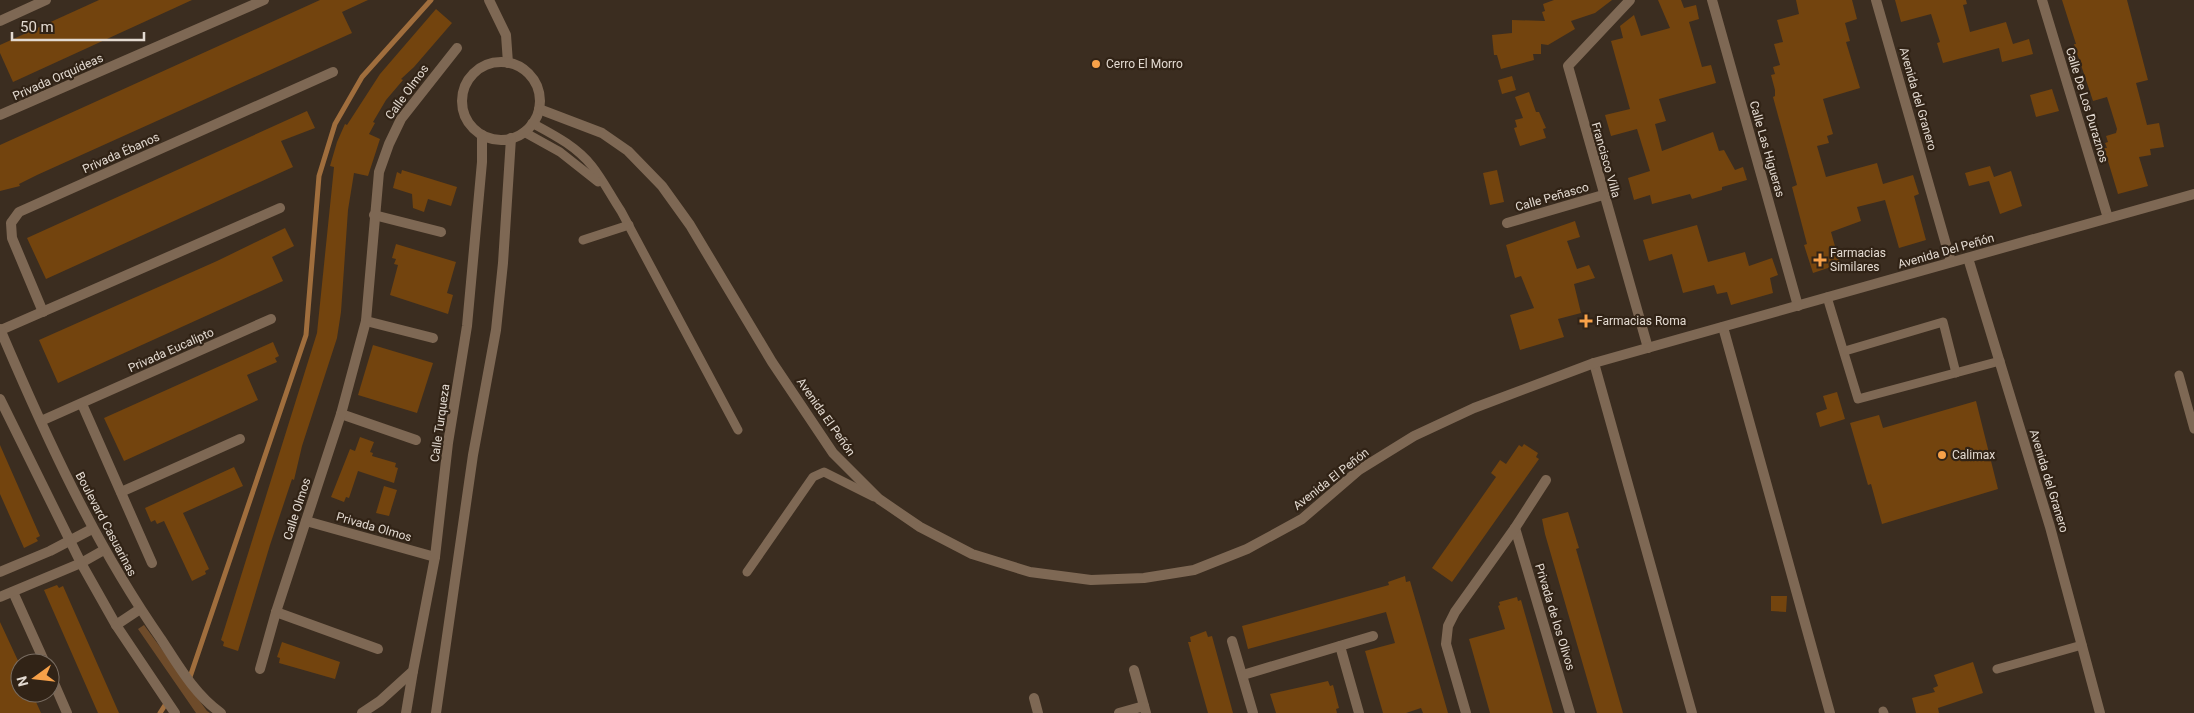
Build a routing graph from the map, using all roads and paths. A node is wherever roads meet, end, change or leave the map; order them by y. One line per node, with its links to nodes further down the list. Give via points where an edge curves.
1 (46, 0): 8 (street)
2 (264, 0): 13 (street, Privada Orquídeas)
3 (489, 0): 10 (street, via 506,35)
4 (1630, 0): 20 (street, Francisco Villa, via 1568,66)
5 (1712, 0): 31 (street, Calle Las Higueras)
6 (1876, 0): 29 (street, Avenida del Granero)
7 (2042, 0): 23 (street, Calle De Los Duraznos)
8 (0, 21)
9 (457, 48): 22 (street, Calle Olmos, via 400,119 379,172)
10 (508, 63): 12 (street, via 520,67 533,79 539,96); 16 (street, via 484,65 470,77 464,88 463,112 472,127)
11 (333, 72): 32 (street, Privada Ébanos, via 19,212 11,223 12,238)
12 (539, 109): 14 (street); 54 (street, Avenida El Peñón, via 602,134 628,151 662,186 690,225 772,362 833,453)
13 (0, 116)
14 (532, 123): 15 (street); 18 (lane, via 564,140 580,153)
15 (524, 132): 17 (street); 18 (lane, via 566,156)
16 (482, 135): 17 (street, via 493,139); 60 (street, Calle Turqueza, via 467,326 448,443)
17 (511, 138): 89 (street, via 496,330 472,455)
18 (609, 193): 25 (lane)
19 (2194, 194): 23 (street, Avenida Del Peñón)
20 (1603, 195): 24 (street, Calle Peñasco); 38 (street, Francisco Villa)
21 (280, 208): 32 (street)
22 (374, 215): 26 (street); 34 (street, Calle Olmos)
23 (2108, 218): 28 (street, Avenida Del Peñón)
24 (1507, 223)
25 (629, 225): 27 (lane); 49 (lane)
26 (441, 232)
27 (583, 240)
28 (1968, 258): 29 (street, Avenida Del Peñón); 40 (street, Avenida del Granero)
29 (1951, 262): 30 (street, Avenida Del Peñón)
30 (1828, 297): 31 (street, Avenida Del Peñón); 39 (lane)
31 (1798, 306): 35 (street, Avenida Del Peñón)
32 (43, 312): 36 (street)
33 (270, 319): 45 (street, Privada Eucalipto)
34 (366, 321): 37 (street); 46 (street, Calle Olmos)
35 (1723, 327): 38 (street, Avenida Del Peñón); 97 (street)
36 (0, 330): 47 (street, Boulevard Casuarinas)
37 (433, 338)
38 (1648, 348): 41 (street, Avenida El Peñón)
39 (1845, 350): 42 (lane, via 1858,399); 42 (lane, via 1943,322)
40 (2000, 360): 42 (lane); 72 (street, Avenida del Granero)
41 (1594, 363): 54 (street, Avenida El Peñón, via 1474,408 1414,436 1359,470 1302,519 1247,549 1194,570 1144,578 1099,580 1030,572 972,554 920,527); 96 (street)
42 (1956, 373)
43 (2179, 375): 48 (lane)
44 (0, 399): 58 (street)
45 (82, 404): 47 (street, Privada Eucalipto); 53 (street)
46 (341, 414): 51 (street); 55 (street, Calle Olmos)
47 (41, 421): 57 (street, Boulevard Casuarinas)
48 (2194, 429)
49 (738, 430)
50 (240, 439): 53 (street)
51 (416, 440)
52 (1546, 480): 56 (street)
53 (121, 492): 62 (street)
54 (879, 499): 64 (lane, via 824,472 813,477)
55 (306, 521): 60 (street, Privada Olmos); 68 (street, Calle Olmos)
56 (1515, 528): 94 (street, via 1448,626 1446,644); 95 (street, Privada de los Olivos)
57 (92, 529): 58 (street); 59 (street, Boulevard Casuarinas)
58 (69, 541): 61 (street); 63 (street)
59 (104, 550): 61 (street); 67 (street, Boulevard Casuarinas)
60 (435, 557): 78 (street, Calle Turqueza)
61 (81, 563): 65 (street); 69 (street)
62 (152, 563)
63 (1, 568)
64 (747, 572)
65 (13, 592): 66 (street); 75 (street)
66 (0, 598)
67 (140, 609): 69 (street); 86 (street, Boulevard Casuarinas, via 189,680)
68 (276, 612): 74 (street); 76 (street, Calle Olmos)
69 (116, 625): 85 (street)
70 (1373, 636): 73 (street)
71 (1232, 641): 80 (street)
72 (2082, 644): 77 (lane); 98 (street, Avenida del Granero)
73 (1340, 646): 80 (street); 93 (street)
74 (378, 649)
75 (40, 653)
76 (260, 669)
77 (1997, 669)
78 (413, 670): 87 (street); 88 (street, Calle Turqueza)
79 (1134, 670): 83 (street)
80 (1243, 675): 92 (street)
81 (60, 696): 84 (street)
82 (1034, 698): 90 (street)
83 (1145, 709): 91 (street)
84 (68, 713)
85 (175, 713)
86 (221, 713)
87 (362, 713)
88 (406, 713)
89 (436, 713)
90 (1038, 713)
91 (1119, 713)
92 (1254, 713)
93 (1359, 713)
94 (1466, 713)
95 (1570, 713)
96 (1692, 713)
97 (1830, 713)
98 (2100, 713)

